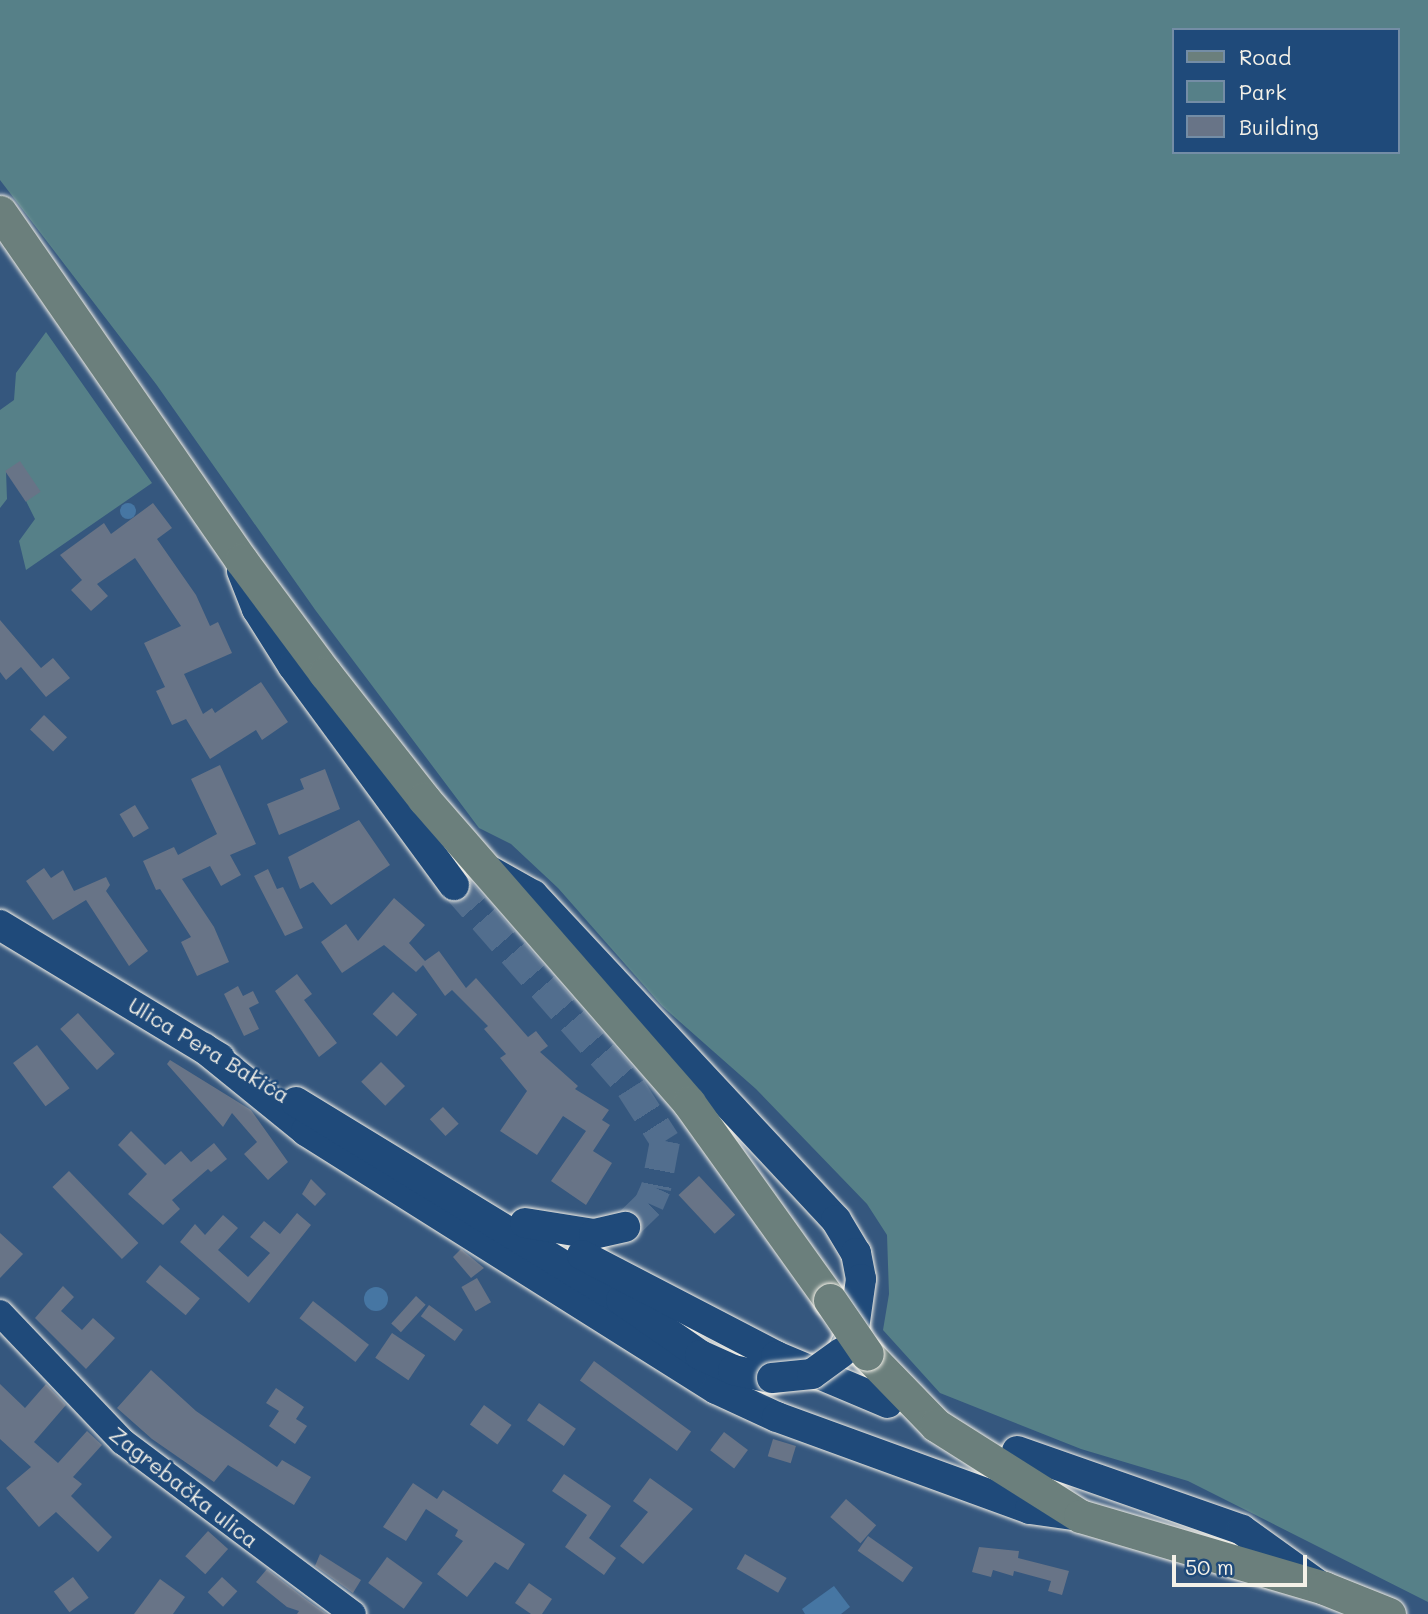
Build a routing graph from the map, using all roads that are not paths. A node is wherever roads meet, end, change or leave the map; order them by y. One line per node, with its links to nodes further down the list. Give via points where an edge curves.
1 (0, 212): 2 (main road)
2 (241, 560): 3 (main road, via 382,748); 4 (main road, via 246,588 293,666)
3 (483, 868): 11 (main road, bridge, via 689,1103 830,1300); 11 (main road, via 533,895 836,1220 856,1252 861,1279)
4 (454, 885)
5 (0, 925): 6 (main road, Ulica Pera Bakića)
6 (204, 1048): 7 (main road, Ulica Pera Bakića); 14 (main road, via 306,1131 716,1389 777,1417 1030,1508)
7 (419, 1174): 8 (main road); 11 (main road, bridge, via 700,1355 733,1370 772,1378 812,1374)
8 (524, 1223): 9 (main road, via 594,1234); 12 (main road, via 776,1356)
9 (625, 1227)
10 (0, 1313): 16 (street, Zagrebačka ulica, via 123,1442)
11 (854, 1354): 14 (main road, via 936,1425)
12 (888, 1403)
13 (1017, 1451): 15 (main road, via 1242,1530)
14 (1080, 1516): 15 (main road)
15 (1324, 1588): 17 (main road)
16 (354, 1614)
17 (1389, 1614)

